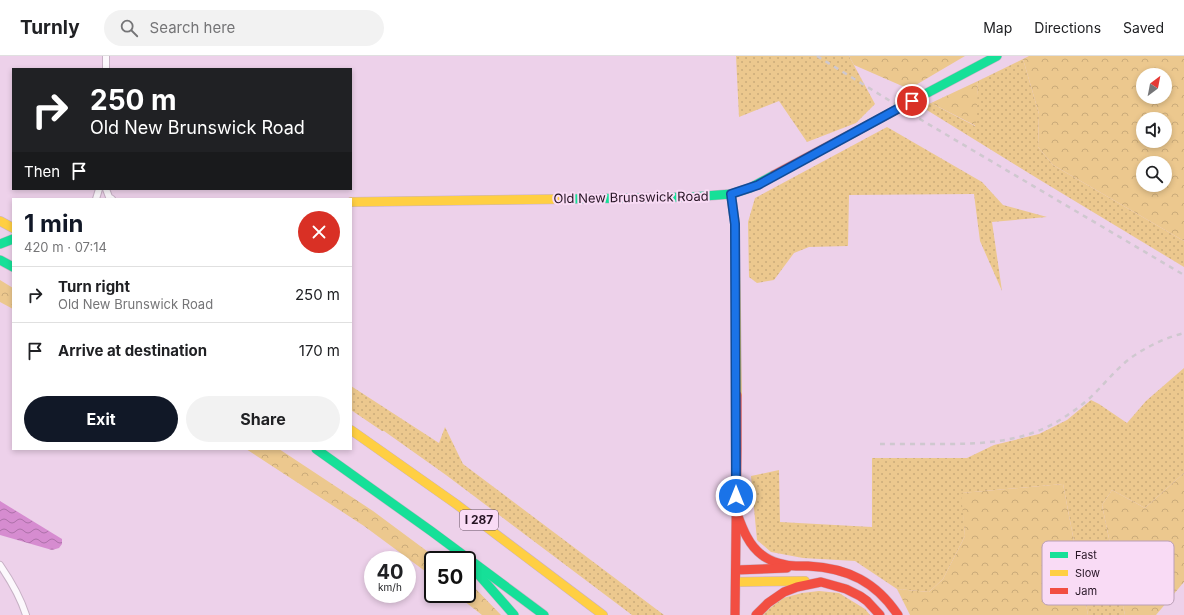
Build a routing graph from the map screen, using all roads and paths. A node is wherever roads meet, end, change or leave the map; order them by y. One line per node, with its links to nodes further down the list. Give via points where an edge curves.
1 (106, 56): 3 (street)
2 (997, 56): 4 (main road, Old New Brunswick Road, bridge, via 758,185)
3 (106, 68)
4 (731, 194): 5 (main road, Old New Brunswick Road); 14 (main road, via 735,224)
5 (352, 202)
6 (0, 221): 7 (main road)
7 (12, 227)
8 (12, 239): 9 (main road)
9 (0, 244)
10 (0, 260): 11 (main road)
11 (12, 267)
12 (352, 431): 26 (main road, I 287, via 456,504)
13 (317, 450): 15 (main road, I 287)
14 (736, 511): 18 (main road, via 746,536 761,554); 19 (main road)
15 (454, 547): 16 (main road); 25 (main road, I 287)
16 (457, 551)
17 (0, 565): 23 (street, via 18,593)
18 (792, 566): 19 (main road); 30 (main road, via 825,567 854,576 879,591)
19 (736, 570): 21 (main road)
20 (476, 572): 24 (main road)
21 (736, 582): 22 (main road); 27 (main road)
22 (821, 582): 28 (main road, via 784,592); 29 (main road, via 860,596)
23 (26, 615)
24 (514, 615)
25 (544, 615)
26 (603, 615)
27 (735, 615)
28 (756, 615)
29 (880, 615)
30 (898, 615)

